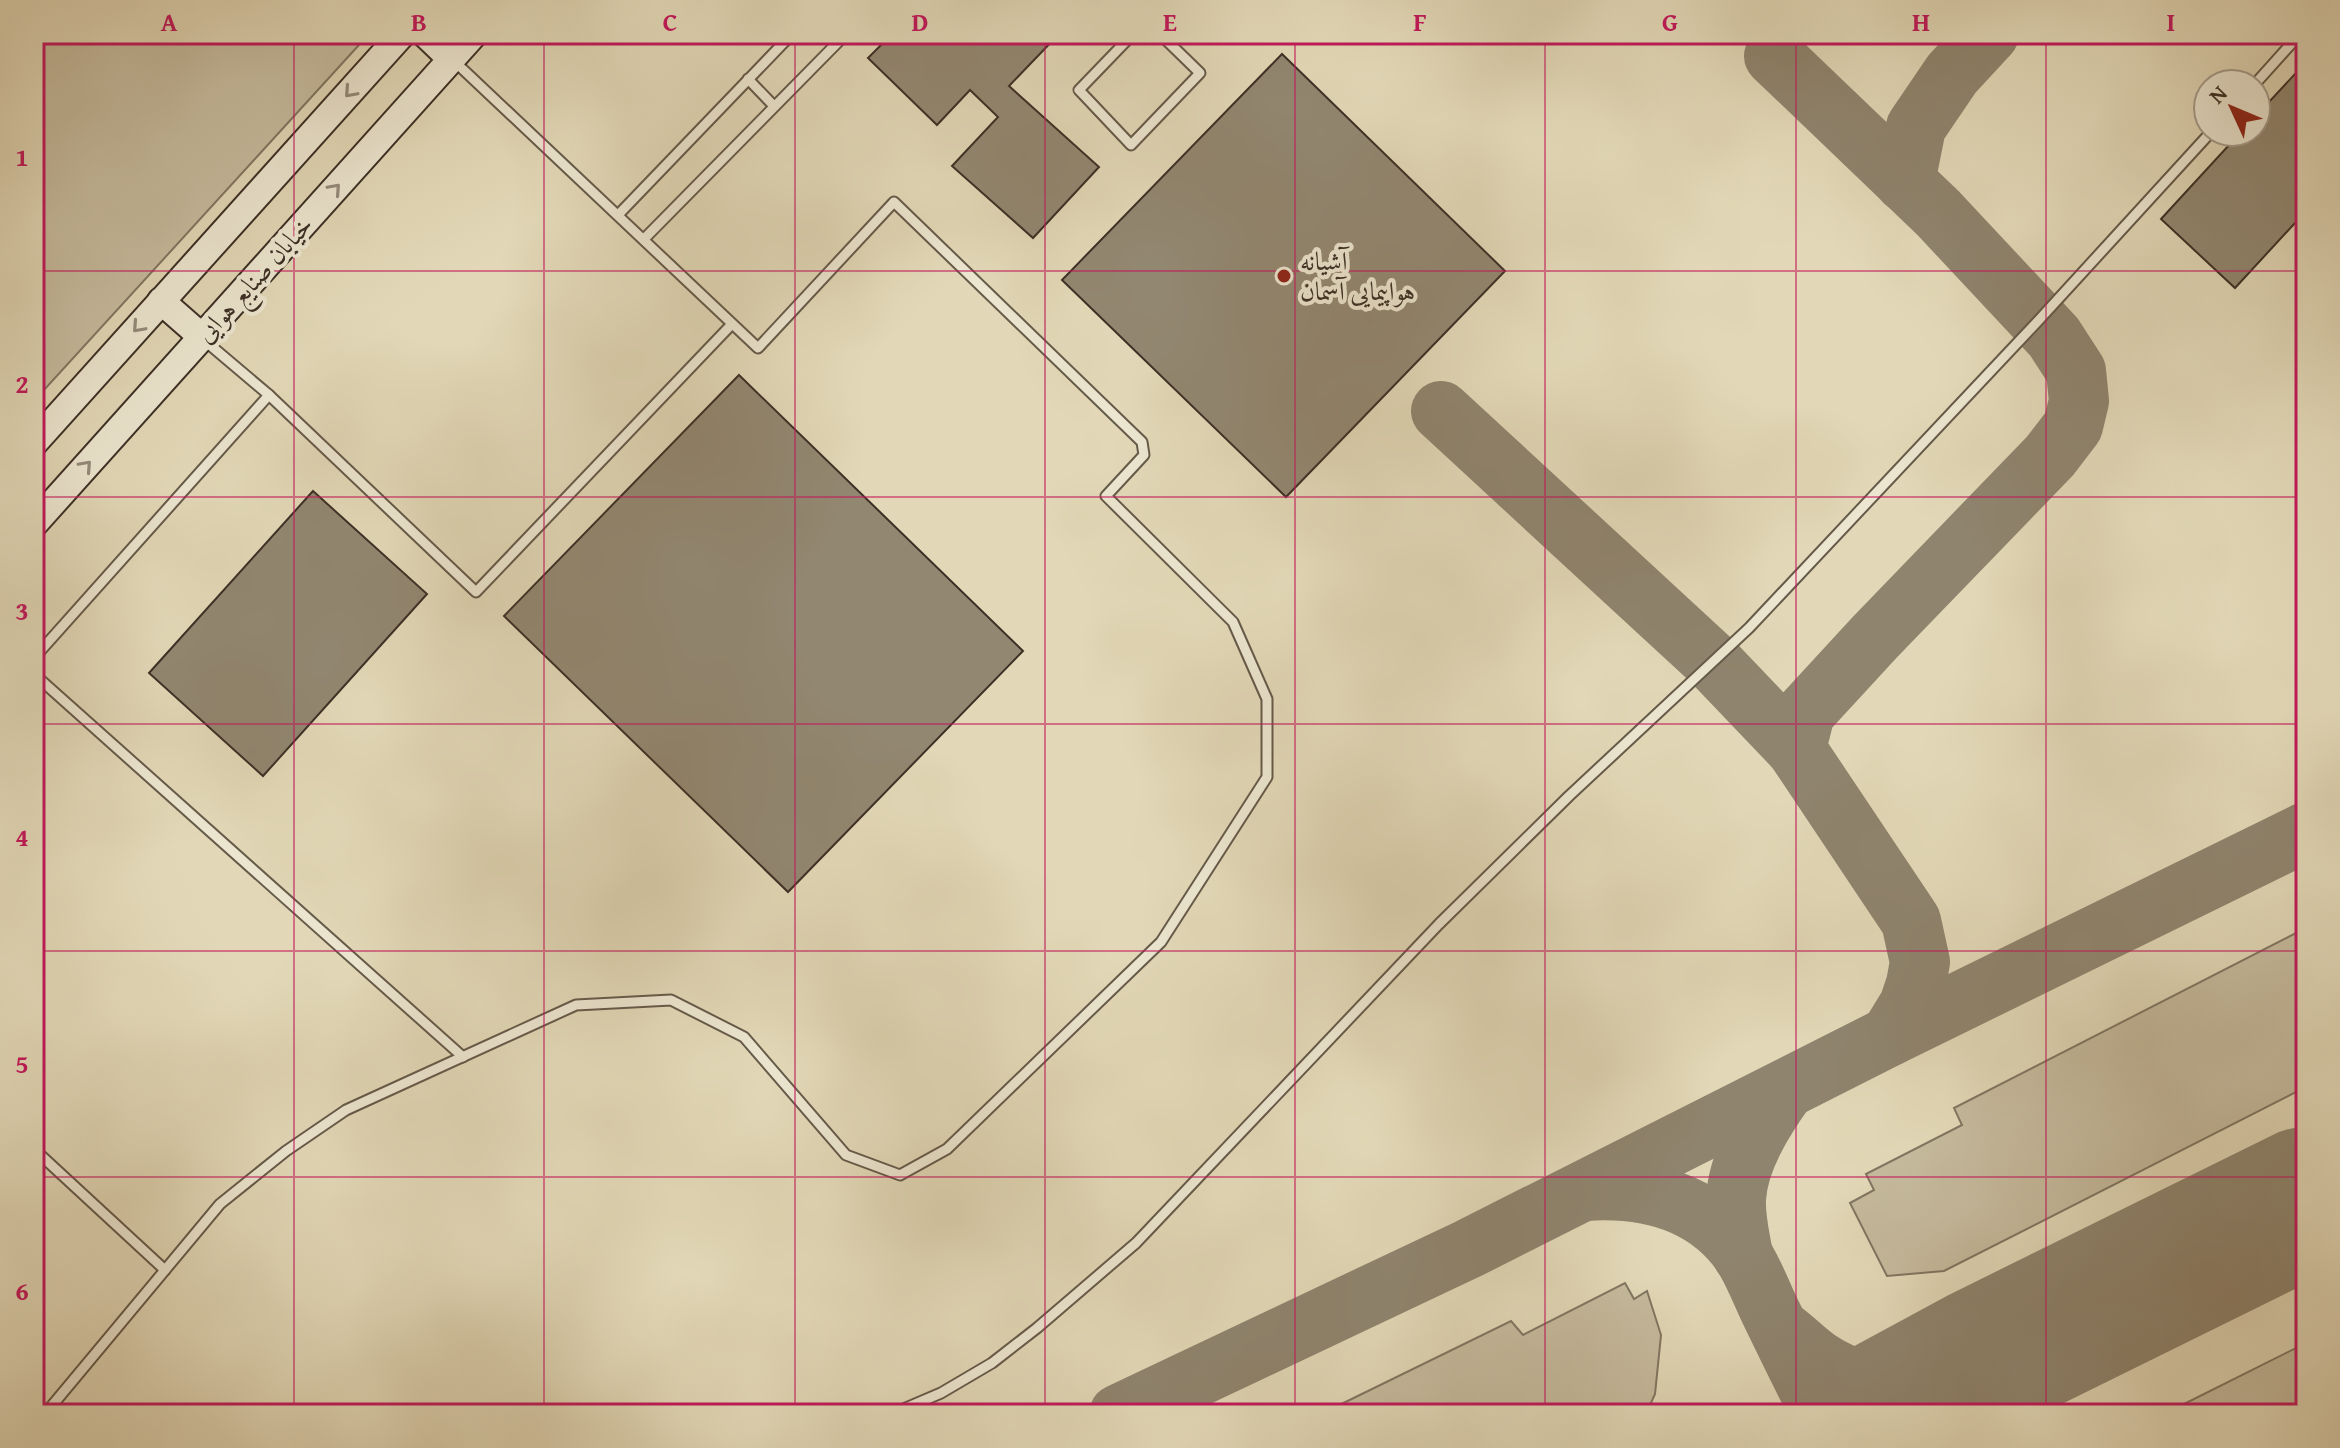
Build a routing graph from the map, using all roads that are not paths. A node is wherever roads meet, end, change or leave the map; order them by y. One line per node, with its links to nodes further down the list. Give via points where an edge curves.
1 (402, 34): 16 (street, خیابان صنایع هوایی, one-way to 16)
2 (425, 34): 9 (street)
3 (474, 34): 9 (street, خیابان صنایع هوایی)
4 (792, 34): 11 (lane)
5 (846, 34): 12 (lane)
6 (1133, 34): 7 (lane, via 1079,90 1131,145 1200,73)
7 (1160, 34)
8 (2300, 34): 10 (lane)
9 (451, 59): 14 (lane); 18 (street, خیابان صنایع هوایی, one-way to 9)
10 (2269, 68)
11 (748, 79): 12 (lane); 14 (lane)
12 (774, 106): 15 (lane)
13 (2196, 148): 28 (lane, via 1749,628 1439,924 1136,1243 992,1363)
14 (618, 215): 15 (lane)
15 (644, 239): 17 (lane)
16 (161, 301): 18 (street); 20 (street, خیابان صنایع هوایی, one-way to 20)
17 (732, 324): 19 (lane, via 476,592); 24 (lane, via 758,348 894,202 1142,442 1144,455 1106,496 1233,622 1267,699 1267,777 1161,942 947,1149 900,1175 846,1155 744,1037 671,1000 576,1005)
18 (202, 337): 19 (lane); 21 (street, خیابان صنایع هوایی, one-way to 18)
19 (269, 395): 22 (lane)
20 (34, 443)
21 (34, 524)
22 (34, 658)
23 (34, 674): 24 (lane)
24 (463, 1057): 26 (lane, via 346,1110 286,1151 220,1204)
25 (34, 1149): 26 (lane)
26 (165, 1270): 27 (lane)
27 (45, 1414)
28 (892, 1414)

